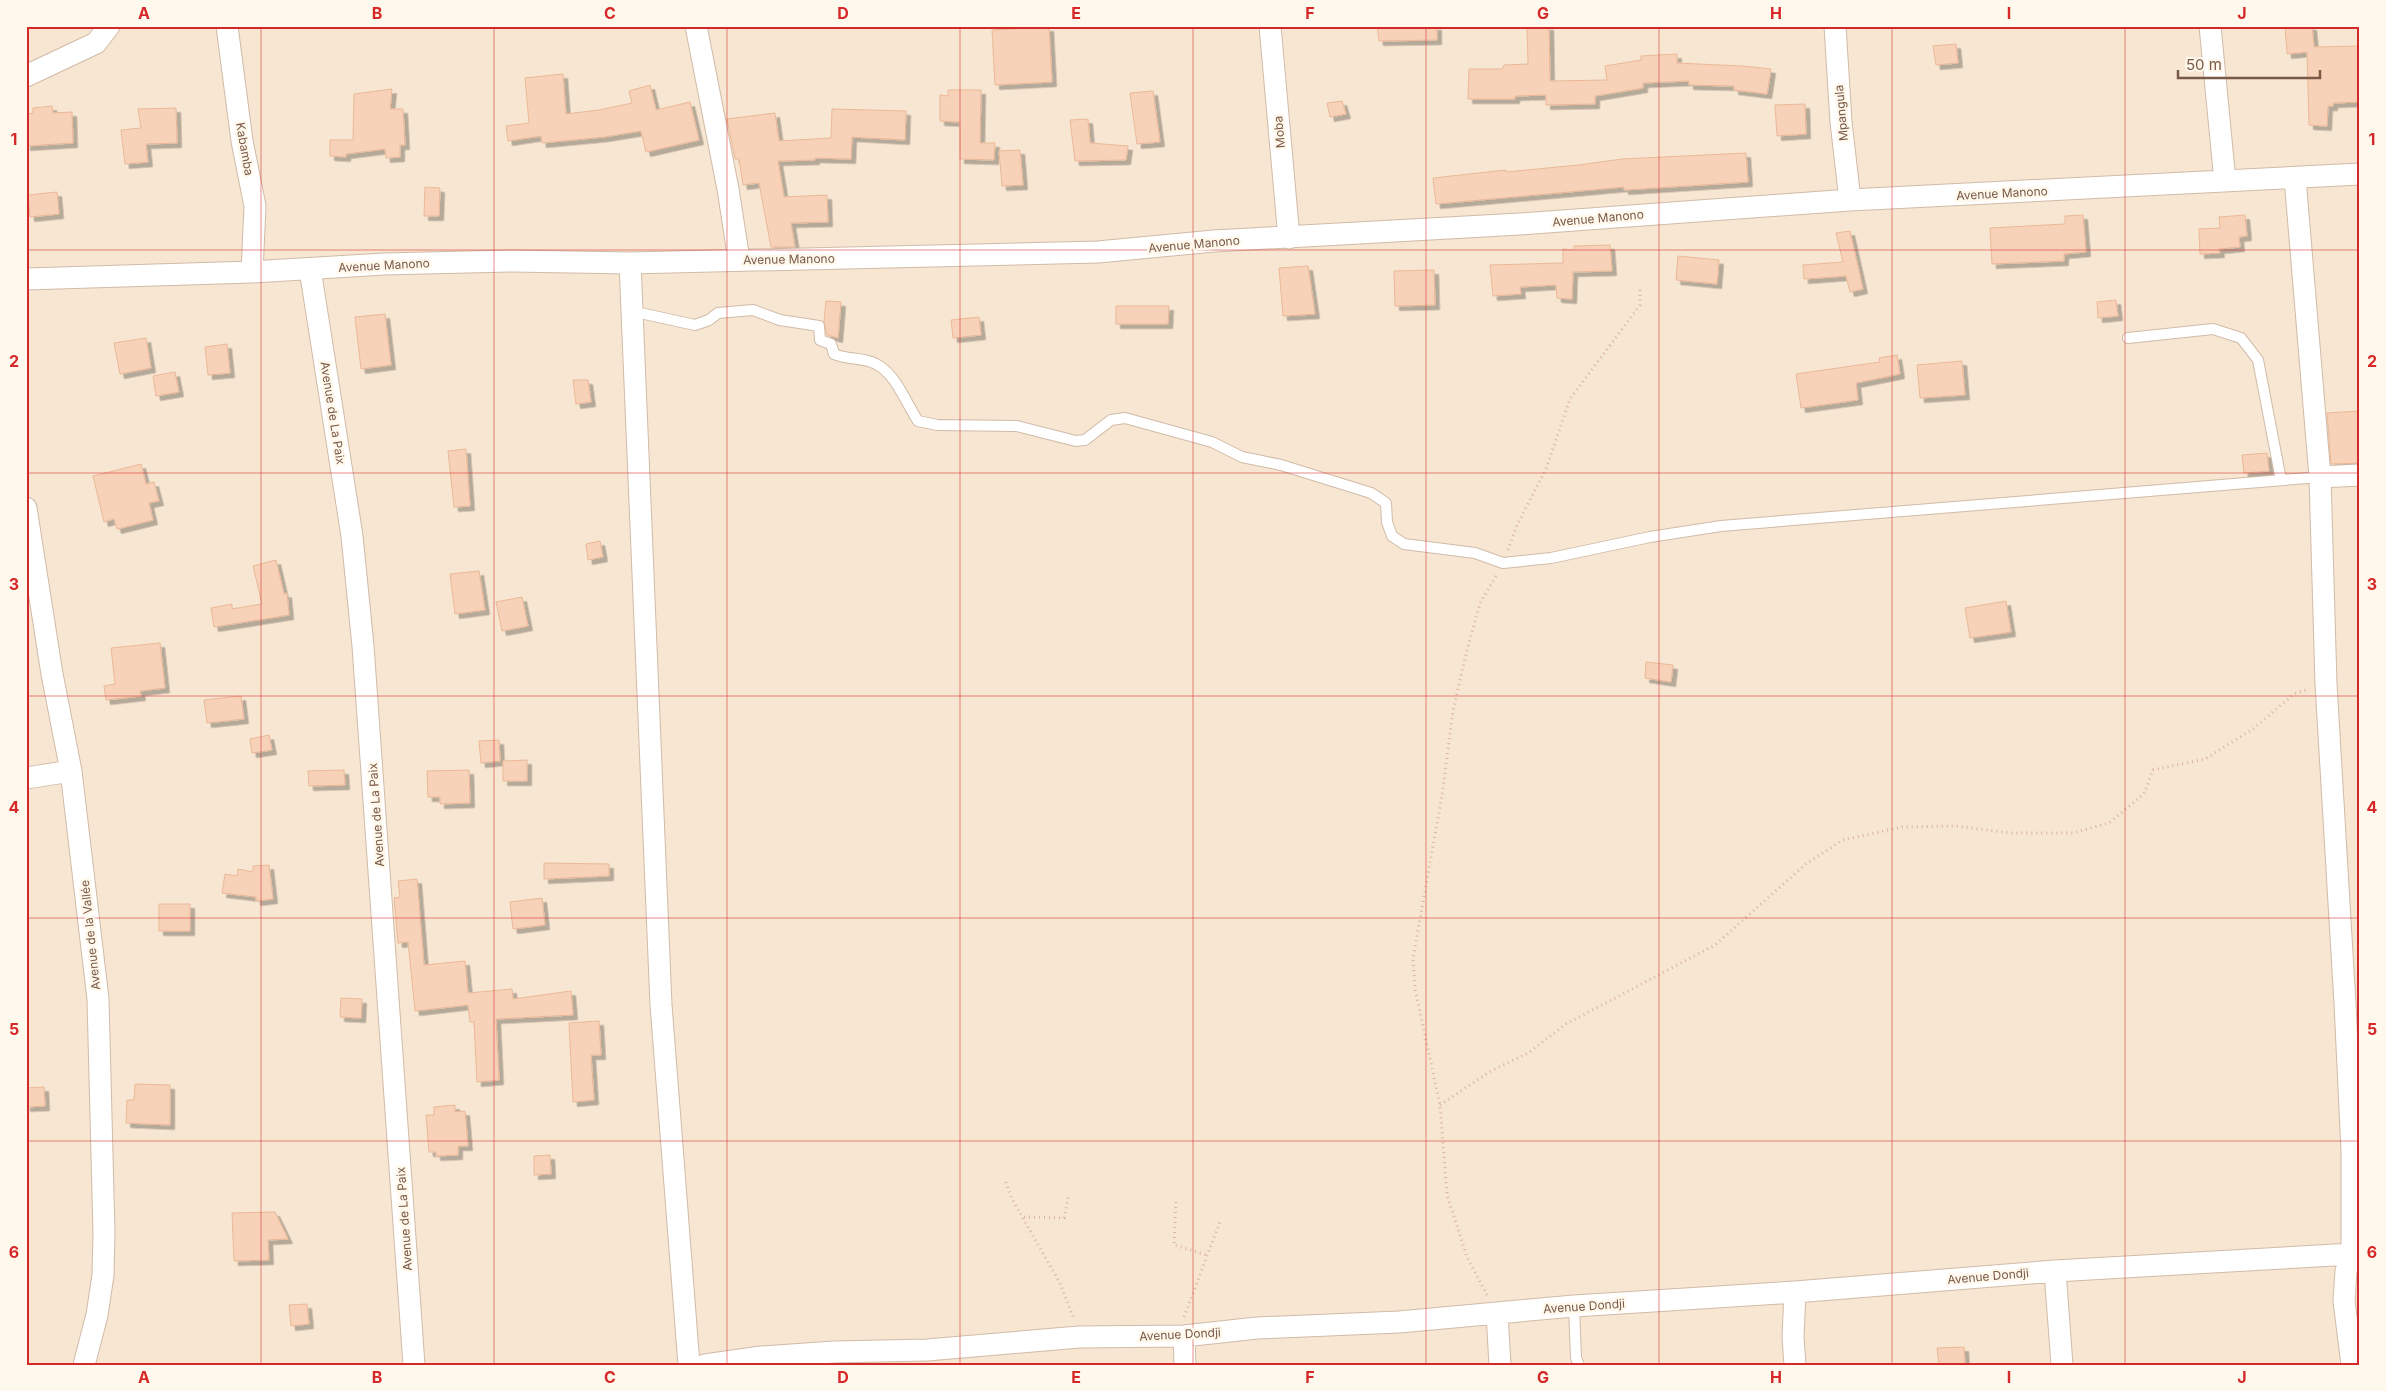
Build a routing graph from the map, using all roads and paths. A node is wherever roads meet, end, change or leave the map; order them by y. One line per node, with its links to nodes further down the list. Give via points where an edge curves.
1 (109, 26): 7 (street, via 96,43)
2 (227, 26): 16 (street, Kabamba, via 242,141 255,206)
3 (696, 26): 13 (street)
4 (1270, 26): 12 (street, Moba)
5 (1835, 26): 11 (street, Mpangula)
6 (2210, 26): 10 (street)
7 (26, 76)
8 (2360, 174): 9 (street, Avenue Manono)
9 (2295, 178): 10 (street, Avenue Manono); 22 (street)
10 (2225, 180): 11 (street, Avenue Manono)
11 (1850, 200): 12 (street, Avenue Manono)
12 (1288, 238): 13 (street, Avenue Manono, via 1098,252)
13 (739, 260): 14 (street, Avenue Manono)
14 (630, 263): 15 (street, Avenue Manono, via 513,261); 19 (street)
15 (310, 269): 16 (street, Avenue Manono); 46 (street, Avenue de La Paix, via 352,536 363,646)
16 (252, 272): 17 (street, Avenue Manono)
17 (26, 279)
18 (1640, 289): 25 (path, via 1640,305 1570,399 1546,469 1517,525)
19 (632, 311): 25 (lane, via 695,325 718,313 754,310 780,320 819,326 820,340 831,344 834,354 877,364 895,382 918,421 937,425 1017,426 1085,440 1111,420 1125,418 1212,442 1242,457 1281,465 1371,493 1386,503 1392,536 1404,544 1475,553); 47 (street, via 661,1005)
20 (2128, 338): 23 (lane, via 2213,330 2241,338 2258,360)
21 (2360, 475): 22 (street)
22 (2320, 476): 23 (lane); 26 (street)
23 (2281, 480): 25 (lane, via 1721,526 1551,558)
24 (26, 508): 27 (street, Avenue de la Vallée)
25 (1503, 563): 29 (path, via 1480,603 1465,658 1453,711 1442,796 1413,958 1415,989)
26 (2326, 684): 29 (path, via 2294,694 2253,729 2206,760 2153,770 2144,794 2109,823 2073,833 2011,833 1956,826 1902,827 1843,840 1807,863 1715,944 1566,1024 1528,1053 1491,1071); 30 (street)
27 (71, 771): 28 (street); 45 (street, Avenue de la Vallée, via 98,999 104,1198 103,1275)
28 (26, 778)
29 (1440, 1105): 41 (path, via 1447,1196 1467,1257)
30 (2356, 1150): 36 (street)
31 (1006, 1182): 34 (path)
32 (1069, 1194): 34 (path, via 1064,1218)
33 (1176, 1202): 37 (path, via 1174,1245)
34 (1023, 1218): 43 (path, via 1060,1283)
35 (1221, 1219): 37 (path)
36 (2352, 1254): 38 (street, Avenue Dondji); 54 (street, via 2344,1285)
37 (1207, 1255): 42 (path, via 1183,1317)
38 (2055, 1271): 39 (street, Avenue Dondji); 53 (street)
39 (1795, 1292): 40 (street, Avenue Dondji); 52 (street, via 1793,1337)
40 (1574, 1306): 41 (street, Avenue Dondji); 51 (lane, via 1576,1358)
41 (1497, 1313): 42 (street, Avenue Dondji, via 1399,1322 1257,1328); 50 (street)
42 (1184, 1336): 43 (street, Avenue Dondji); 49 (street)
43 (1079, 1337): 44 (street, Avenue Dondji)
44 (928, 1357): 48 (street, Avenue Dondji, via 834,1352)
45 (84, 1365)
46 (414, 1365)
47 (689, 1365)
48 (704, 1365)
49 (1185, 1365)
50 (1500, 1365)
51 (1580, 1365)
52 (1796, 1365)
53 (2062, 1365)
54 (2352, 1365)

